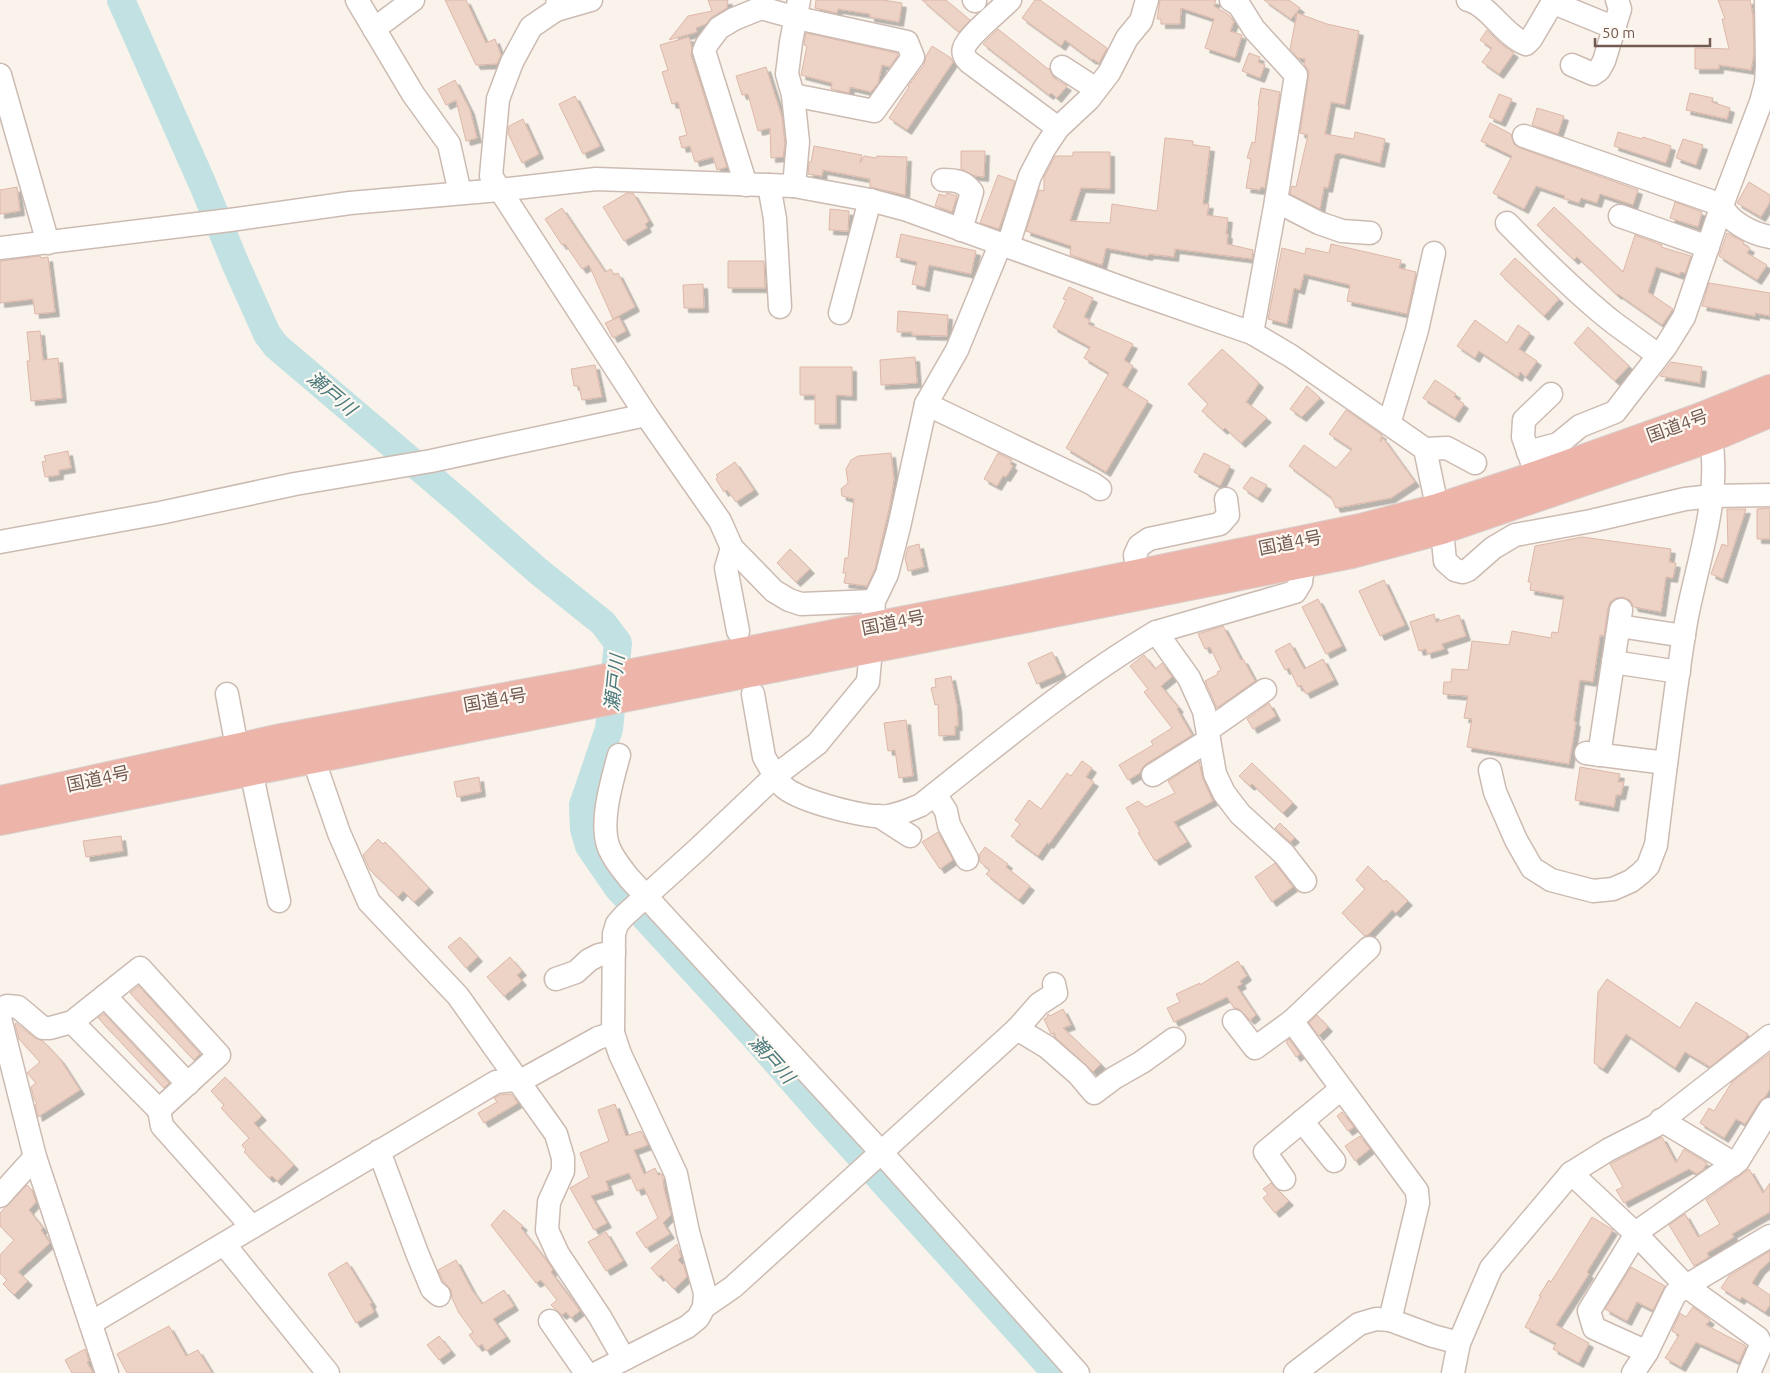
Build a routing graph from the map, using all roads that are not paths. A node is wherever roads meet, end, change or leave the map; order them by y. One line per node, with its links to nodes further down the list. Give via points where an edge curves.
1 (357, 0): 14 (street)
2 (413, 0): 14 (street)
3 (591, 0): 11 (street)
4 (1010, 0): 20 (street, via 968,40 963,54 989,78)
5 (1147, 0): 18 (street, via 1141,21)
6 (1231, 0): 30 (street, via 1239,5 1254,29 1296,75)
7 (1468, 0): 10 (street, via 1476,2 1508,33 1526,44)
8 (1617, 0): 13 (street, via 1620,9)
9 (1766, 0): 21 (street, via 1766,83)
10 (1554, 1): 13 (street)
11 (557, 5): 27 (street, via 531,27 512,62 498,99 491,176)
12 (798, 9): 19 (street, via 787,74); 19 (street, via 907,42 913,57 874,111); 24 (street, via 761,8 734,19 719,28 704,51)
13 (1614, 28): 15 (street, via 1599,70 1593,74)
14 (374, 29): 28 (street, via 413,94 449,144)
15 (1572, 65)
16 (1062, 67): 18 (street)
17 (0, 75): 37 (street)
18 (1096, 90): 20 (street)
19 (793, 95): 26 (street, via 798,142)
20 (1058, 128): 38 (street, via 1030,176)
21 (1761, 129): 31 (street)
22 (1524, 136): 31 (street)
23 (943, 180): 34 (street, via 962,182 972,192)
24 (746, 185): 25 (street); 27 (street, via 596,179)
25 (770, 185): 26 (street); 42 (street)
26 (794, 186): 29 (street)
27 (499, 190): 28 (street); 50 (street)
28 (460, 193): 37 (street, via 350,203)
29 (870, 200): 34 (street); 43 (street)
30 (1276, 201): 35 (street, via 1319,223); 44 (street)
31 (1722, 205): 36 (street, via 1724,212 1742,226); 39 (street)
32 (1620, 216): 39 (street)
33 (1507, 223): 45 (street, via 1587,300)
34 (961, 230): 38 (street)
35 (1370, 233)
36 (1770, 237)
37 (48, 243): 40 (street)
38 (1004, 245): 44 (street); 48 (street, via 957,350)
39 (1708, 247): 45 (street, via 1684,317)
40 (0, 248)
41 (1434, 252): 51 (street, via 1417,330)
42 (780, 307)
43 (840, 313)
44 (1252, 333): 51 (street)
45 (1658, 355): 55 (street, via 1615,412 1580,426)
46 (1770, 389): 55 (highway, 国道4号, via 1698,418)
47 (1551, 394): 55 (street, via 1524,420 1523,438)
48 (926, 404): 56 (street); 65 (street, via 899,527)
49 (1770, 413): 52 (highway, 国道4号)
50 (646, 415): 61 (street, via 430,461); 62 (street, via 720,521)
51 (1389, 424): 53 (street)
52 (1711, 438): 58 (street, via 1715,459); 60 (highway, 国道4号)
53 (1424, 449): 54 (street, via 1452,442); 60 (street)
54 (1475, 463)
55 (1532, 464): 60 (highway, 国道4号)
56 (1100, 489)
57 (1770, 495): 58 (street)
58 (1712, 496): 60 (street, via 1514,535 1463,572 1455,570 1445,560); 68 (street)
59 (1226, 499): 64 (street, via 1228,515 1220,524 1142,542 1135,555)
60 (1440, 519): 63 (highway, 国道4号, via 1352,554); 64 (highway, 国道4号, via 1360,528)
61 (0, 542)
62 (732, 548): 65 (street, via 774,591 789,600); 66 (street, via 726,568)
63 (1303, 564): 65 (highway, 国道4号); 67 (street, via 1301,582 1295,592)
64 (1138, 573): 65 (highway, 国道4号)
65 (872, 626): 74 (highway, 国道4号, via 655,680); 83 (street, via 868,682 817,744)
66 (738, 631)
67 (1156, 632): 75 (street, via 1189,678 1204,711); 84 (street, via 1062,695)
68 (1684, 636): 69 (street, via 1620,618); 70 (street)
69 (1613, 662): 70 (street); 79 (street, via 1591,754)
70 (1679, 672): 79 (street)
71 (1265, 690): 75 (street)
72 (226, 694): 76 (street)
73 (752, 694): 83 (street, via 764,757)
74 (578, 695): 76 (highway, 国道4号); 78 (highway, 国道4号)
75 (1208, 735): 82 (street); 90 (street, via 1215,774 1224,793 1240,814 1284,854)
76 (237, 747): 85 (highway, 国道4号)
77 (619, 755): 91 (street, via 611,785 606,837 615,861)
78 (313, 758): 81 (highway, 国道4号); 107 (street, via 339,833 369,902 458,996)
79 (1666, 763): 80 (street, via 1656,845 1648,866 1631,881 1613,889 1594,891 1551,880 1532,868 1495,792)
80 (1490, 770)
81 (251, 771): 87 (highway, 国道4号); 92 (street)
82 (1153, 775)
83 (775, 776): 86 (street, via 784,788 802,797 867,816); 91 (street)
84 (935, 794): 86 (street, via 905,812); 89 (street)
85 (0, 800)
86 (879, 816): 88 (street)
87 (0, 821)
88 (910, 836)
89 (967, 859)
90 (1306, 881)
91 (644, 898): 94 (street, via 617,924); 115 (street)
92 (279, 901)
93 (1369, 948): 101 (street)
94 (614, 952): 95 (street, via 594,957 576,972); 104 (street)
95 (556, 978)
96 (1054, 984): 103 (street, via 1056,993 1039,1004)
97 (105, 996): 102 (street); 108 (street); 108 (street, via 140,968 219,1055)
98 (0, 1009): 102 (street, via 18,1007 43,1028)
99 (0, 1018): 116 (street)
100 (1234, 1021): 101 (street, via 1255,1048)
101 (1292, 1021): 109 (street)
102 (72, 1022): 111 (street)
103 (1018, 1029): 106 (street, via 1047,1047 1094,1093); 115 (street)
104 (613, 1033): 107 (street, via 598,1038 524,1080); 128 (street, via 676,1174 705,1293)
105 (1770, 1036): 112 (street)
106 (1174, 1038)
107 (517, 1080): 114 (street, via 496,1082); 134 (street, via 556,1134 563,1158 563,1171 549,1202 547,1230 558,1254 592,1303)
108 (188, 1084): 111 (street)
109 (1341, 1089): 113 (street); 129 (street, via 1417,1191 1418,1203)
110 (1770, 1109): 118 (street)
111 (159, 1110): 122 (street, via 162,1126)
112 (1661, 1120): 118 (street); 119 (street)
113 (1302, 1121): 117 (street); 120 (street, via 1265,1152)
114 (379, 1151): 122 (street); 127 (street, via 432,1289)
115 (878, 1155): 128 (street, via 733,1287); 139 (street)
116 (35, 1157): 121 (street); 131 (street)
117 (1334, 1161)
118 (1733, 1165): 123 (street)
119 (1571, 1173): 123 (street); 132 (street, via 1491,1268)
120 (1284, 1179)
121 (0, 1196)
122 (252, 1227): 125 (street)
123 (1636, 1234): 126 (street); 133 (street, via 1588,1310 1594,1328)
124 (1770, 1236): 126 (street)
125 (224, 1244): 131 (street); 136 (street)
126 (1686, 1286): 133 (street, via 1672,1300); 143 (street, via 1758,1338 1761,1345)
127 (439, 1295)
128 (704, 1307): 134 (street, via 698,1318 687,1327)
129 (1390, 1320): 132 (street); 140 (street, via 1376,1319 1360,1324)
130 (550, 1321): 137 (street)
131 (91, 1323): 135 (street)
132 (1459, 1343): 141 (street)
133 (1647, 1352): 142 (street)
134 (624, 1359): 138 (street)
135 (107, 1373)
136 (328, 1373)
137 (586, 1373)
138 (597, 1373)
139 (1078, 1373)
140 (1295, 1373)
141 (1453, 1373)
142 (1633, 1373)
143 (1749, 1373)

